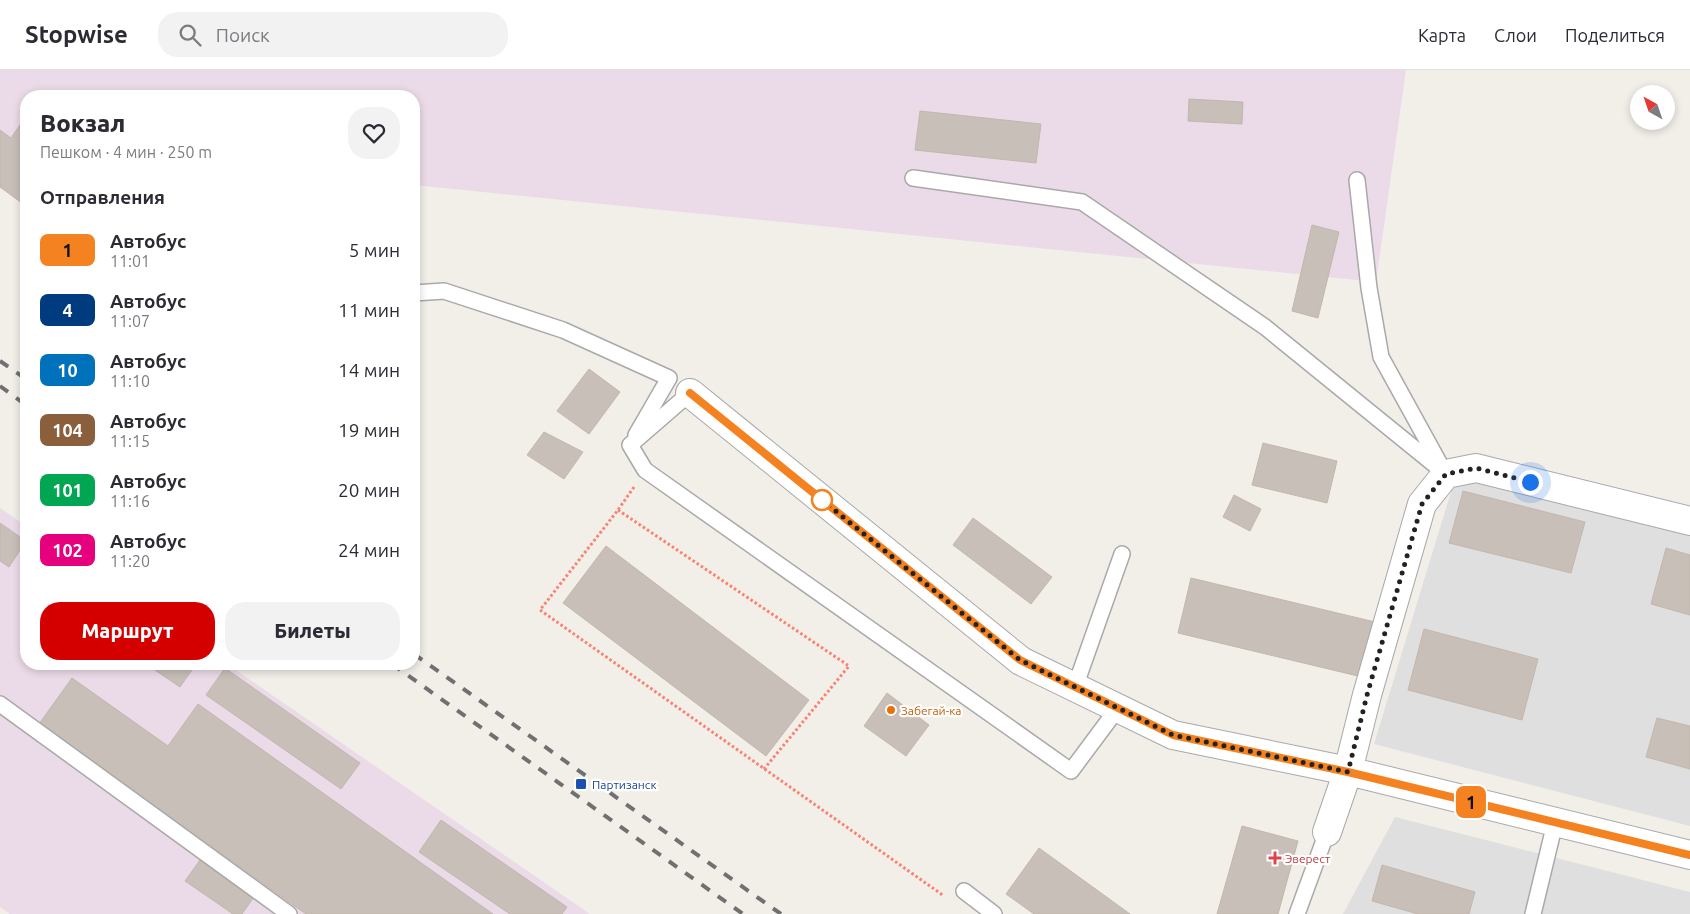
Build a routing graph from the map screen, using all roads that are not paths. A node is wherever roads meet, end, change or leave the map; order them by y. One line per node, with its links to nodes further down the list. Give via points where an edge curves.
1 (913, 178): 6 (lane, via 1082,202 1265,327)
2 (1357, 180): 6 (lane, via 1369,288 1381,357)
3 (420, 292): 5 (lane, via 444,290 554,327 669,378)
4 (690, 393): 5 (lane); 9 (street, via 1020,660)
5 (630, 445): 11 (lane, via 645,470 1070,771)
6 (1446, 474): 7 (street, via 1476,468); 12 (street, via 1422,504)
7 (1690, 521)
8 (1122, 554): 9 (lane)
9 (1075, 687): 11 (street)
10 (0, 704): 17 (lane)
11 (1118, 708): 12 (street, via 1173,735)
12 (1348, 772): 13 (street); 14 (street)
13 (1554, 823): 15 (street); 20 (lane)
14 (1327, 832): 19 (lane)
15 (1690, 855)
16 (964, 891): 18 (lane)
17 (289, 914)
18 (994, 914)
19 (1297, 914)
20 (1533, 914)

